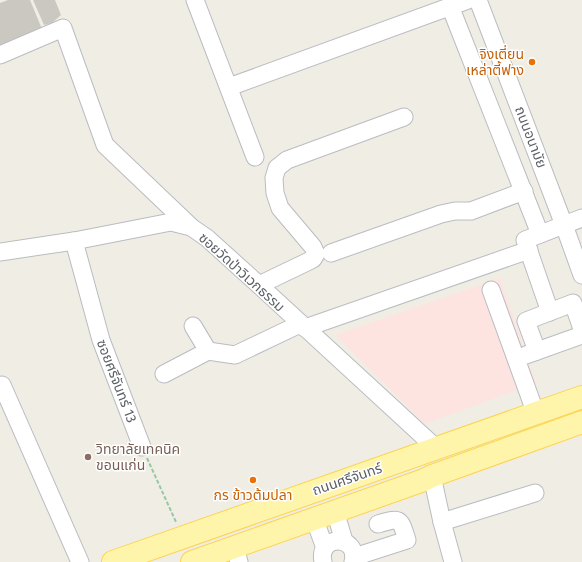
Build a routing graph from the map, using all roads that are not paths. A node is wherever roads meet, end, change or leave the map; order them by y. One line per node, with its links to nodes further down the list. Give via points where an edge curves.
1 (195, 0): 6 (street)
2 (468, 0): 4 (street)
3 (478, 0): 11 (street, ถนนอนามัย)
4 (450, 6): 6 (street); 9 (street)
5 (0, 55): 12 (street, via 63,28 105,145)
6 (229, 87): 8 (street)
7 (404, 117): 19 (street, via 287,160 277,168 274,178 275,192 280,208 314,247 316,254 313,259)
8 (256, 157)
9 (524, 191): 13 (street); 17 (street, via 471,211 441,214)
10 (582, 218): 11 (street)
11 (564, 225): 13 (street); 18 (street, ถนนอนามัย)
12 (191, 227): 14 (street, ซอยวัดป่าวิเวกธรรม, via 171,222); 19 (street, ซอยวัดป่าวิเวกธรรม, via 207,238)
13 (540, 234): 15 (street, via 525,240)
14 (74, 241): 16 (street, ซอยวัดป่าวิเวกธรรม); 34 (street, ซอยศรีจันทร์ 13, via 101,340)
15 (529, 250): 21 (street); 23 (street)
16 (0, 252)
17 (331, 253)
18 (582, 275)
19 (259, 285): 23 (street, ซอยวัดป่าวิเวกธรรม)
20 (491, 290): 28 (street)
21 (550, 312): 24 (street, via 573,303); 27 (street, via 526,321)
22 (192, 326): 26 (street)
23 (303, 326): 26 (street, via 235,355); 35 (street, ซอยวัดป่าวิเวกธรรม)
24 (582, 329)
25 (582, 334): 27 (street)
26 (208, 351): 29 (street)
27 (537, 351): 28 (street)
28 (516, 359): 32 (street)
29 (164, 374)
30 (2, 385): 46 (street)
31 (582, 397): 32 (main road, ถนนศรีจันทร์)
32 (536, 414): 35 (main road, ถนนศรีจันทร์)
33 (582, 422): 36 (main road, ถนนศรีจันทร์)
34 (142, 447)
35 (436, 448): 37 (main road, ถนนศรีจันทร์)
36 (432, 476): 39 (main road, ถนนศรีจันทร์); 40 (street)
37 (315, 491): 39 (main road); 47 (main road, ถนนศรีจันทร์)
38 (535, 492): 40 (street)
39 (324, 515): 42 (street); 43 (main road, ถนนศรีจันทร์); 44 (street)
40 (442, 522): 49 (street)
41 (378, 524): 45 (street, via 391,520 399,521 407,540)
42 (344, 541): 44 (street, via 333,541 328,544); 45 (street, via 352,547)
43 (237, 554): 48 (main road, ถนนศรีจันทร์)
44 (324, 555)
45 (354, 559)
46 (80, 562)
47 (113, 562)
48 (192, 562)
49 (454, 562)

